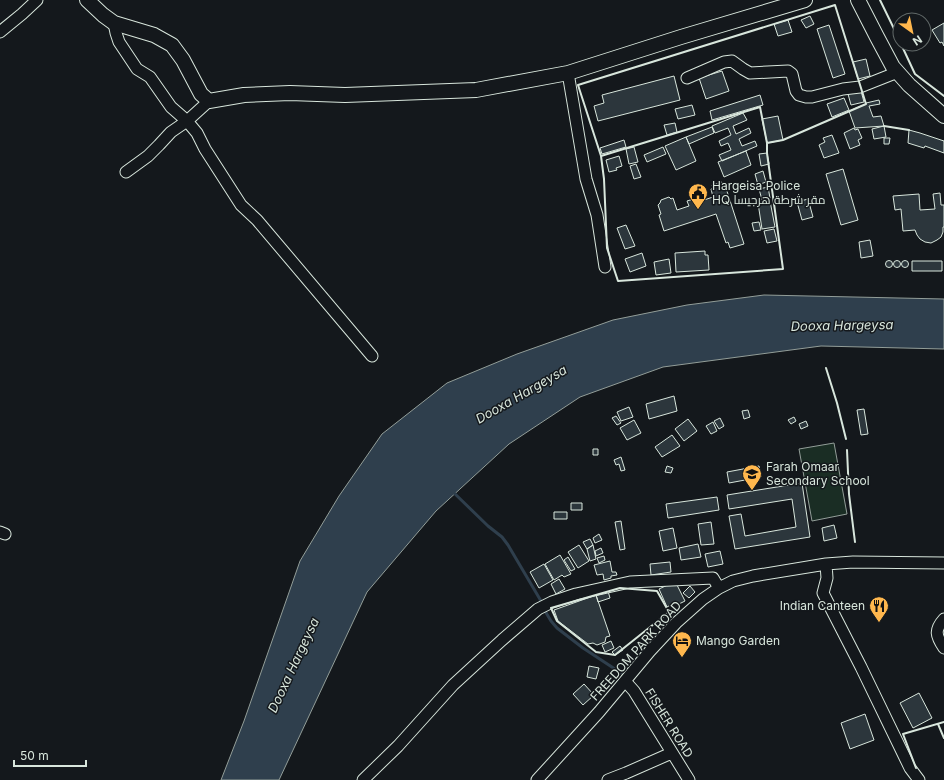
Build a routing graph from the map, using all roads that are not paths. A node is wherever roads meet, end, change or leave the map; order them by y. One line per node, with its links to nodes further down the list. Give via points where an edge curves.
1 (37, 0): 6 (street)
2 (87, 0): 5 (main road)
3 (805, 0): 8 (main road)
4 (858, 0): 7 (main road)
5 (114, 23): 10 (main road, via 154,35 172,45 201,94); 12 (street, via 119,42 137,69 150,77 171,107)
6 (0, 32)
7 (898, 72): 9 (street, via 860,87 812,97 799,95 792,74 788,71 750,73 732,61); 11 (main road)
8 (568, 73): 10 (main road, via 476,90 345,95 290,93 244,95); 14 (street, via 586,179 597,215)
9 (687, 78)
10 (209, 101): 12 (street)
11 (944, 116)
12 (186, 121): 13 (street, via 171,132 148,156); 15 (street, via 197,133 241,205 257,220)
13 (126, 172)
14 (605, 267)
15 (372, 356)
16 (944, 563): 17 (street, FREEDOM PARK ROAD)
17 (826, 564): 18 (street, FREEDOM PARK ROAD, via 753,576); 27 (street, via 827,578 823,593 910,768)
18 (719, 588): 21 (street, FREEDOM PARK ROAD, via 676,624); 23 (street, via 713,578 630,582 576,594 538,609 453,685 398,746)
19 (944, 619): 20 (street, via 938,626 937,638)
20 (944, 648)
21 (624, 681): 22 (street, FISHER ROAD, via 634,691); 24 (street, FREEDOM PARK ROAD)
22 (671, 751): 25 (street); 26 (street, FISHER ROAD)
23 (363, 780)
24 (537, 780)
25 (608, 780)
26 (690, 780)
27 (919, 780)

